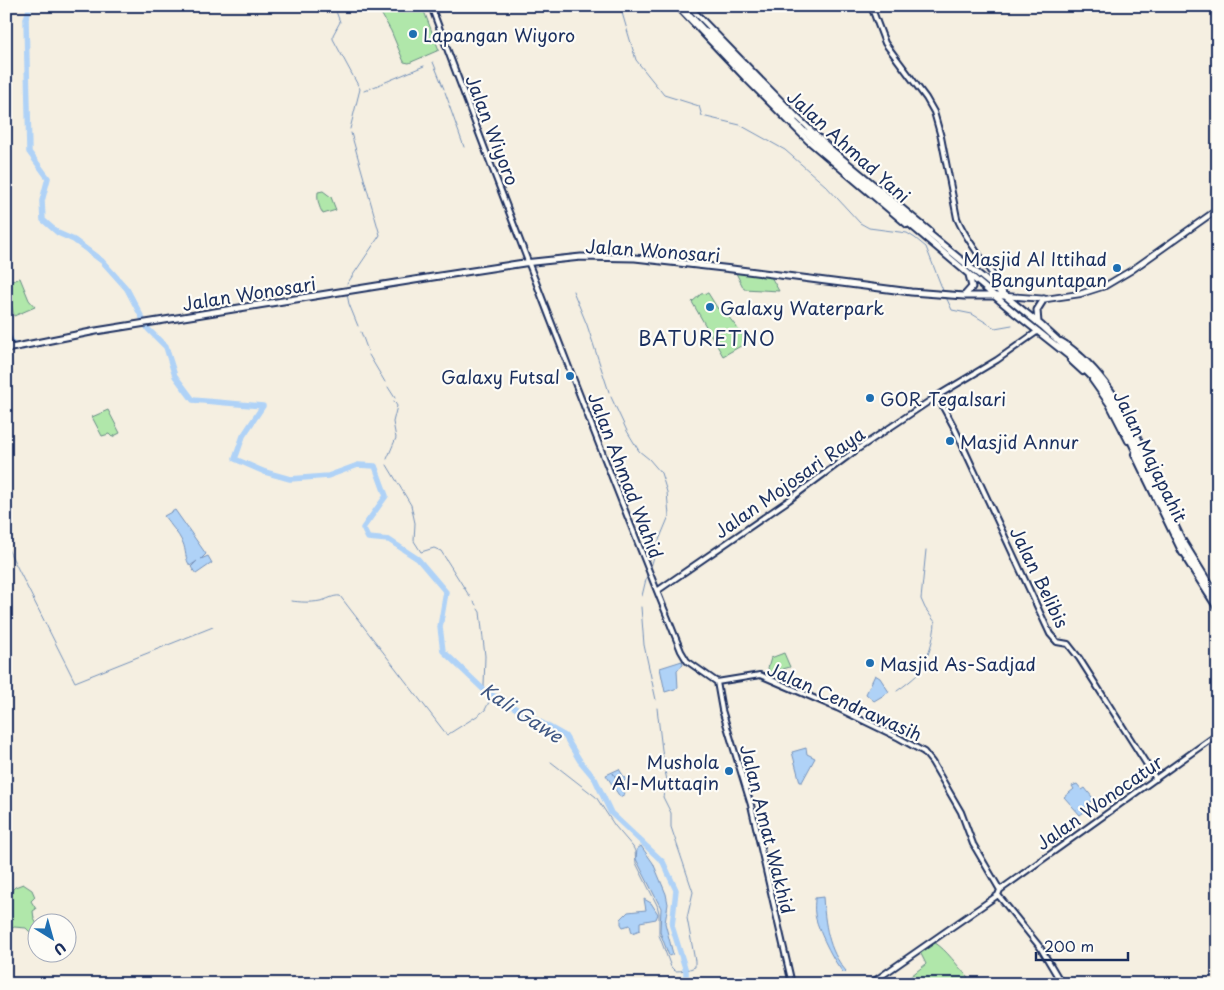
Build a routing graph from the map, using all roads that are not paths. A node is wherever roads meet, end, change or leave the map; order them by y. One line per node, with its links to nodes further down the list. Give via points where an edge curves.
1 (431, 6): 8 (street, Jalan Wiyoro)
2 (689, 6): 5 (street)
3 (871, 6): 12 (street, via 885,43 934,112 957,218)
4 (680, 7): 5 (highway, Jalan Ahmad Yani, via 799,124); 7 (highway, Jalan Ahmad Yani, via 787,116 860,184)
5 (829, 149): 7 (highway, Jalan Ahmad Yani)
6 (1218, 209): 13 (main road, Jalan Wonosari, via 1105,286 1080,294)
7 (958, 261): 9 (highway, Jalan Ahmad Yani); 12 (highway, Jalan Ahmad Yani)
8 (528, 263): 10 (highway, Jalan Wonosari, via 635,258); 18 (highway, Jalan Wonosari); 22 (street, Jalan Ahmad Wahid)
9 (968, 272): 10 (highway, via 972,286); 11 (highway, Jalan Ahmad Yani)
10 (964, 296): 11 (highway, Jalan Wonosari)
11 (996, 296): 12 (highway, Jalan Wonosari); 15 (highway, Jalan Majapahit)
12 (1005, 296): 13 (main road, Jalan Wonosari); 14 (highway, Jalan Majapahit)
13 (1044, 299): 14 (highway, via 1037,310)
14 (1038, 323): 17 (highway, Jalan Majapahit)
15 (1038, 331): 17 (highway, Jalan Majapahit); 19 (street, Jalan Mojosari Raya)
16 (6, 334): 18 (street)
17 (1056, 342): 20 (highway, Jalan Majapahit, via 1099,384); 21 (street, via 1065,344 1092,367 1111,389 1132,426); 26 (street, via 1091,379 1109,404 1175,542)
18 (13, 347)
19 (937, 396): 22 (street, Jalan Mojosari Raya); 29 (street, Jalan Belibis, via 1050,634 1057,642 1068,644 1079,658)
20 (1143, 461): 21 (highway, Jalan Majapahit); 25 (highway, Jalan Majapahit, via 1176,537)
21 (1168, 507): 23 (street, via 1188,547); 24 (highway, Jalan Majapahit, via 1184,543)
22 (657, 591): 27 (street, Jalan Ahmad Wahid, via 684,657)
23 (1218, 593)
24 (1218, 598)
25 (1218, 605)
26 (1218, 610)
27 (717, 682): 30 (street, Jalan Cendrawasih, via 760,675 837,708 924,752 961,812 973,844); 31 (street, Jalan Amat Wakhid)
28 (1218, 734): 29 (street, Jalan Wonocatur)
29 (1156, 779): 30 (street, Jalan Wonocatur)
30 (999, 893): 32 (street, Jalan Wonocatur); 33 (street, Jalan Cendrawasih, via 1040,947)
31 (792, 984)
32 (870, 984)
33 (1062, 984)

